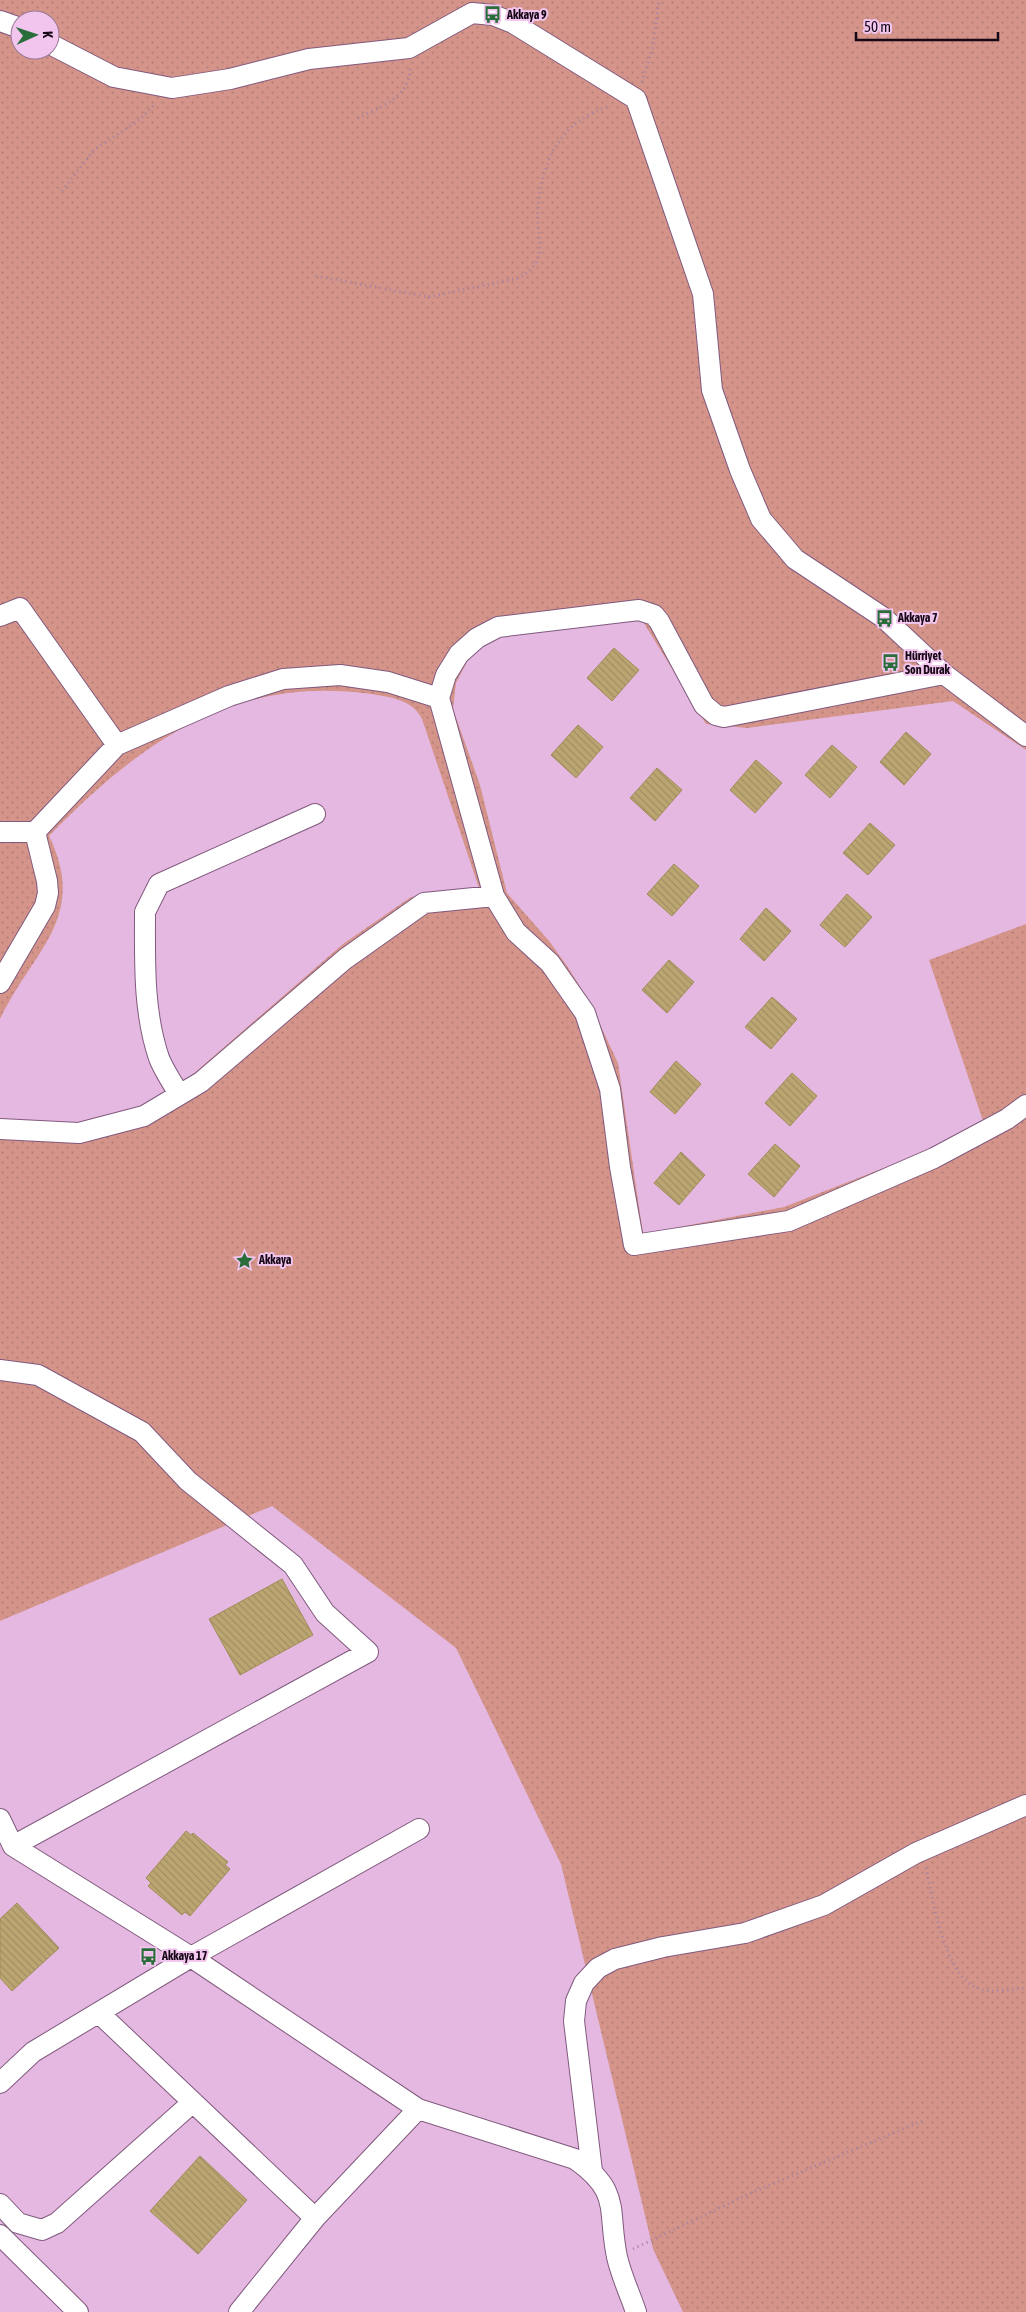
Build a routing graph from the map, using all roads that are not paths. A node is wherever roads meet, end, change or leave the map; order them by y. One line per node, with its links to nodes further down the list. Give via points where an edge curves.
1 (60, 49): 3 (street, via 114,77 172,88 230,79 309,59 409,48 472,13 493,15 513,23 636,99 703,294 712,390 761,519 795,560 884,618)
2 (0, 616): 6 (street, via 20,608)
3 (944, 674): 4 (street, via 724,717 704,705 659,621 654,615 639,610 498,626 459,654 446,675); 5 (street)
4 (439, 698): 6 (street, via 388,682 340,675 284,679 229,696); 10 (street)
5 (1026, 736)
6 (118, 745): 9 (street)
7 (315, 814): 12 (street, via 159,884 148,903 145,912 146,993 151,1028 160,1059)
8 (0, 832): 9 (street)
9 (36, 832): 11 (street, via 48,893 45,906)
10 (494, 896): 12 (street, via 424,903 345,958 201,1082); 13 (street, via 516,932 550,963 585,1013 610,1089 634,1244 789,1221 934,1158 1007,1119)
11 (0, 983)
12 (179, 1095): 14 (street, via 144,1116 79,1134)
13 (1026, 1104)
14 (0, 1129)
15 (0, 1370): 19 (street, via 38,1375 142,1432 188,1481 293,1565 325,1613 368,1652)
16 (1026, 1805): 25 (street, via 922,1850 824,1905 745,1933 662,1947 615,1959 598,1968 581,1989 574,2021)
17 (0, 1819): 19 (street)
18 (419, 1829): 20 (street)
19 (13, 1846): 20 (street)
20 (191, 1957): 21 (street); 24 (street)
21 (99, 2013): 22 (street, via 33,2052); 23 (street)
22 (0, 2083)
23 (193, 2102): 26 (street, via 56,2223 42,2230 18,2223); 27 (street)
24 (418, 2109): 25 (street, via 575,2159); 27 (street)
25 (592, 2171): 31 (street, via 605,2188 613,2209 617,2257)
26 (0, 2204)
27 (315, 2218): 30 (street)
28 (0, 2235): 29 (street)
29 (78, 2312)
30 (239, 2312)
31 (636, 2312)

